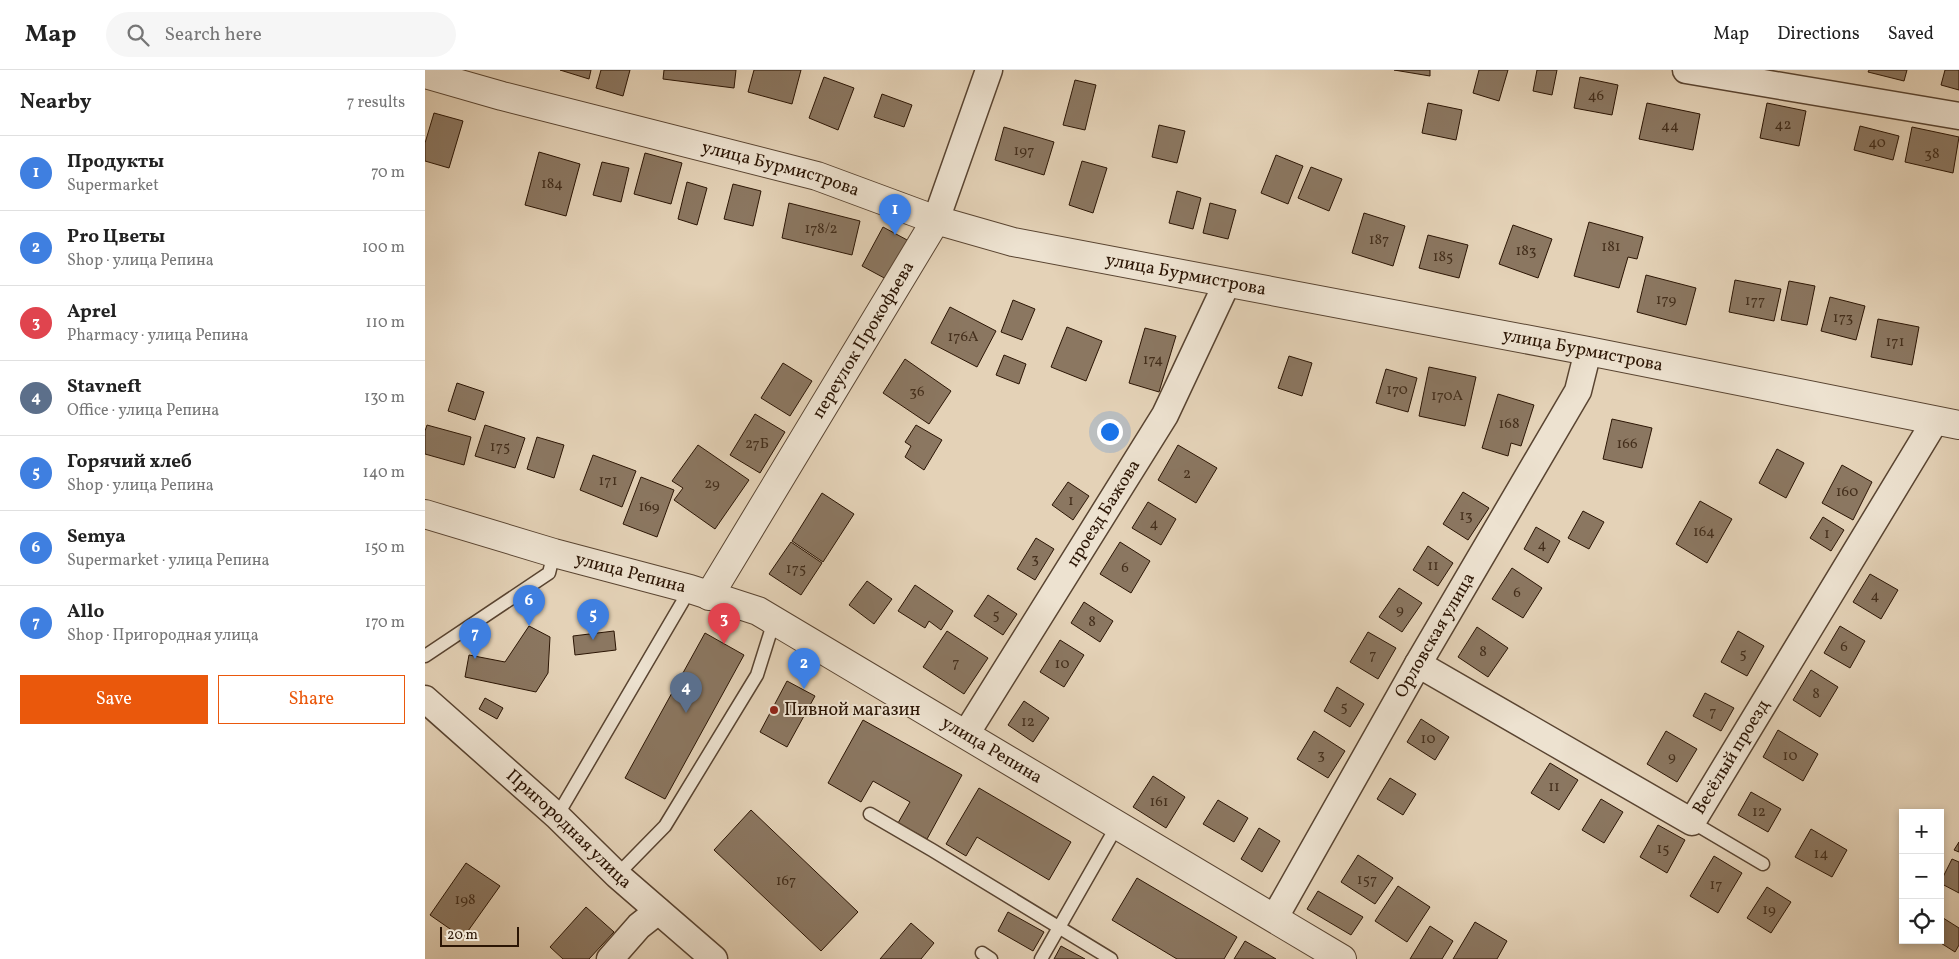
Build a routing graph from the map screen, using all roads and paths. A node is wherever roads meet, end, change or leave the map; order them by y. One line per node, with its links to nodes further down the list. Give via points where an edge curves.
1 (989, 70): 5 (street, переулок Прокофьева)
2 (1686, 70): 4 (street)
3 (425, 74): 5 (street, улица Бурмистрова, via 817,176)
4 (1959, 116)
5 (937, 220): 6 (street, улица Бурмистрова, via 1013,242); 11 (street, переулок Прокофьева)
6 (1227, 283): 7 (street, улица Бурмистрова); 16 (street, проезд Бажова, via 1165,415)
7 (1588, 351): 8 (street, улица Бурмистрова); 14 (street, Орловская улица, via 1578,391)
8 (1947, 423): 19 (street, Весёлый проезд)
9 (425, 514): 10 (street, улица Репина)
10 (554, 553): 11 (street, улица Репина); 13 (lane, via 549,573)
11 (699, 592): 12 (street, улица Репина, via 758,612); 18 (lane)
12 (774, 621): 16 (street, улица Репина); 22 (lane, via 757,676 665,826)
13 (425, 656)
14 (1417, 664): 19 (street, Весёлый проезд); 24 (street, Орловская улица)
15 (425, 699): 18 (street, Пригородная улица)
16 (966, 734): 20 (street, улица Репина)
17 (870, 814): 25 (lane)
18 (557, 816): 22 (street, Пригородная улица)
19 (1692, 822): 21 (lane)
20 (1118, 824): 24 (street, улица Репина); 25 (lane)
21 (1763, 864)
22 (617, 875): 23 (street, Пригородная улица)
23 (657, 911): 26 (street); 27 (street, Пригородная улица)
24 (1275, 917): 30 (street, улица Репина)
25 (1059, 928): 28 (lane); 29 (lane)
26 (610, 959)
27 (713, 959)
28 (1041, 959)
29 (1111, 959)
30 (1342, 959)

